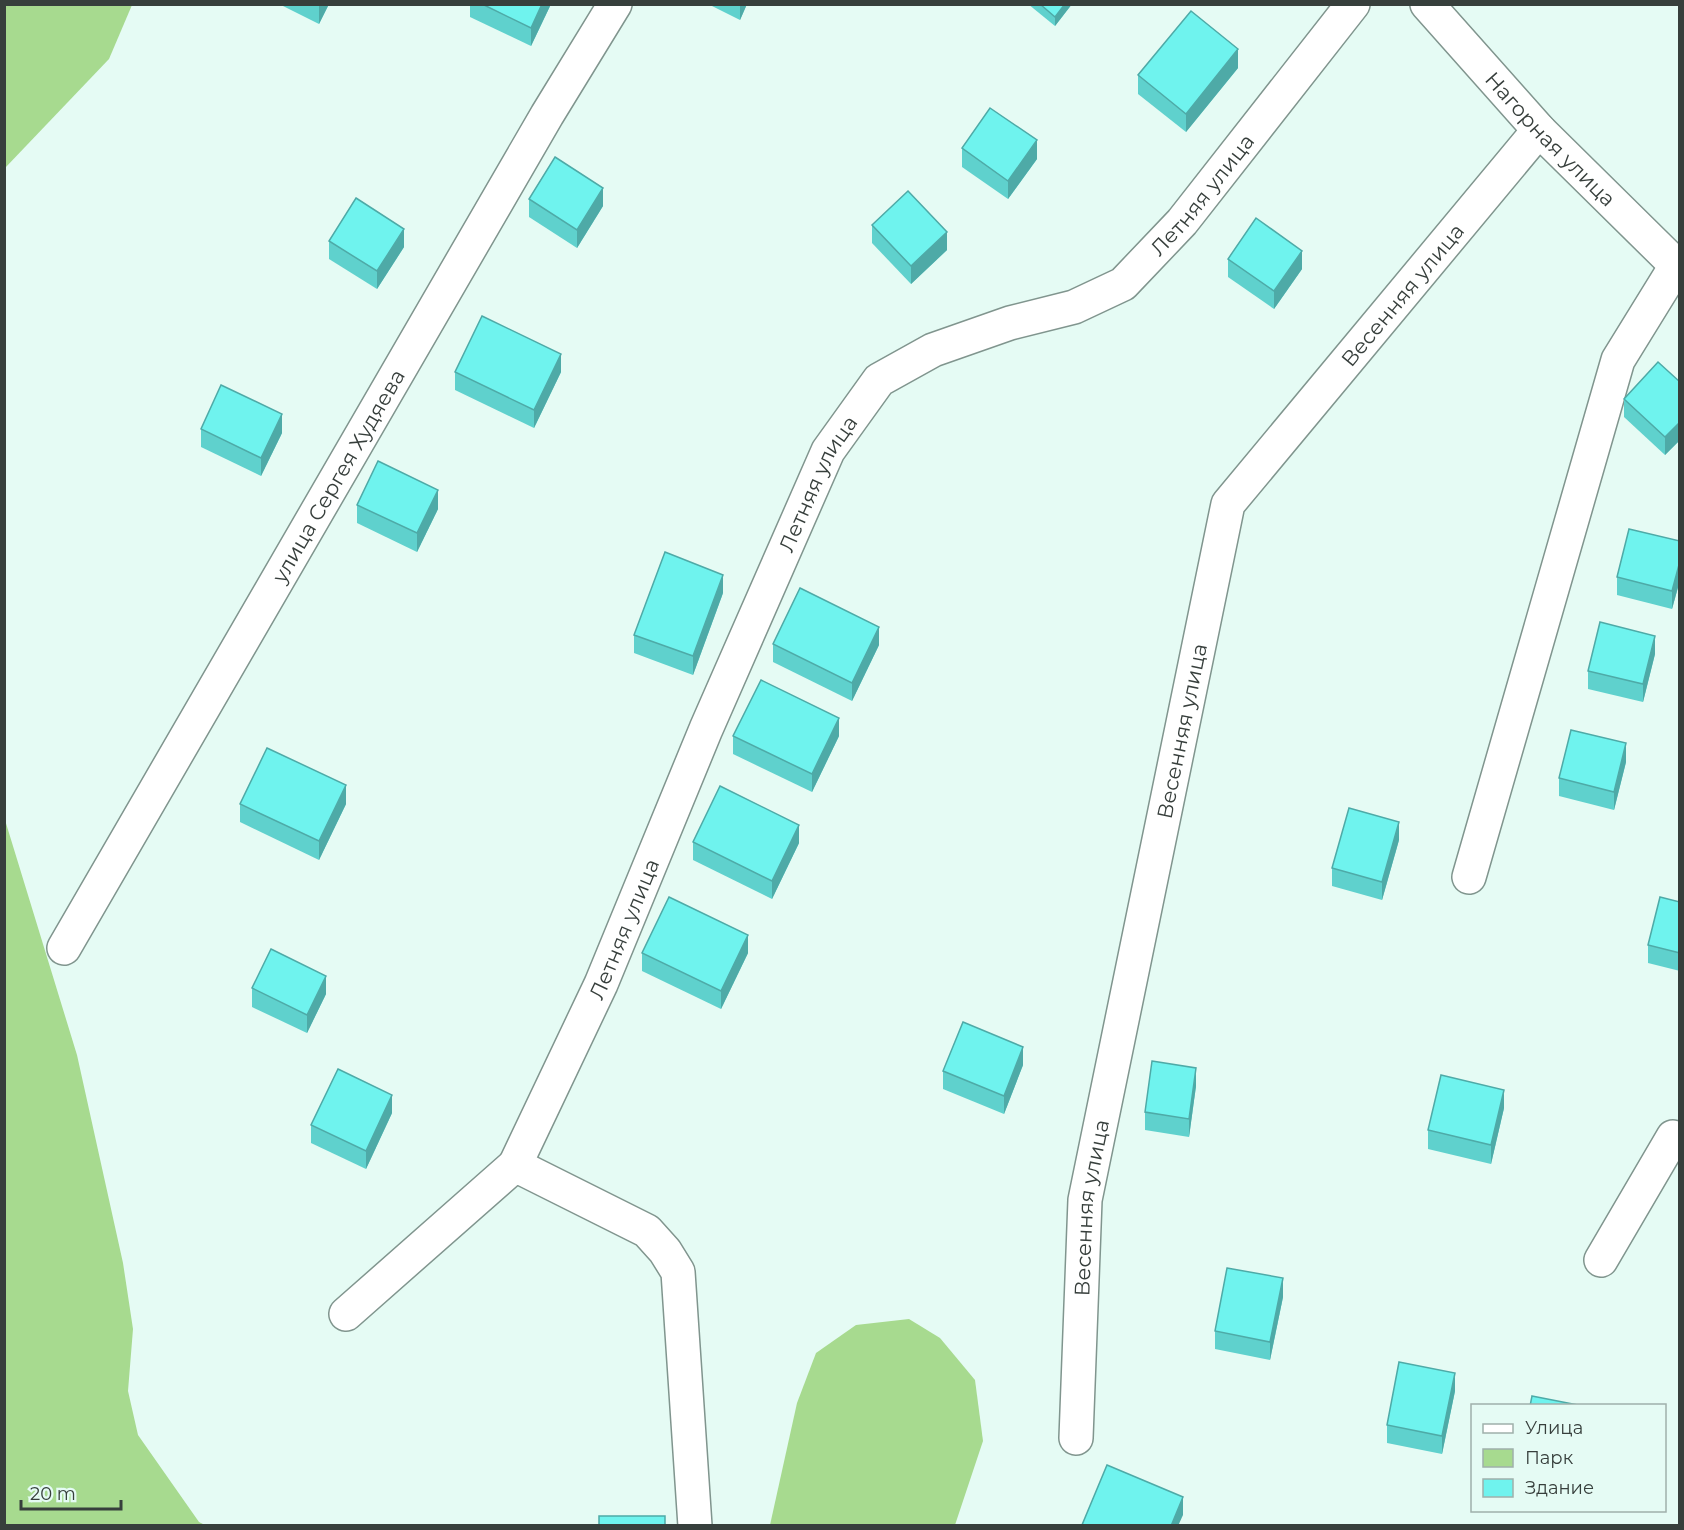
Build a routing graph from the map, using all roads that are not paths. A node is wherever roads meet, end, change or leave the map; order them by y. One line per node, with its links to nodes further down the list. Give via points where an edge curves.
1 (615, 4): 7 (street, улица Сергея Худяева)
2 (1353, 4): 9 (street, Летняя улица, via 1182,222 1123,284 1074,306 933,350 879,380 828,451 706,729 601,984)
3 (1427, 4): 4 (street, Нагорная улица)
4 (1539, 130): 5 (street, Нагорная улица); 12 (street, Весенняя улица, via 1228,504 1085,1200)
5 (1678, 267): 6 (street, via 1618,360)
6 (1469, 877)
7 (64, 948)
8 (1680, 1138): 10 (street, via 1673,1137)
9 (515, 1165): 11 (street); 13 (street, via 647,1231 678,1272)
10 (1601, 1260)
11 (346, 1314)
12 (1076, 1438)
13 (695, 1526)

